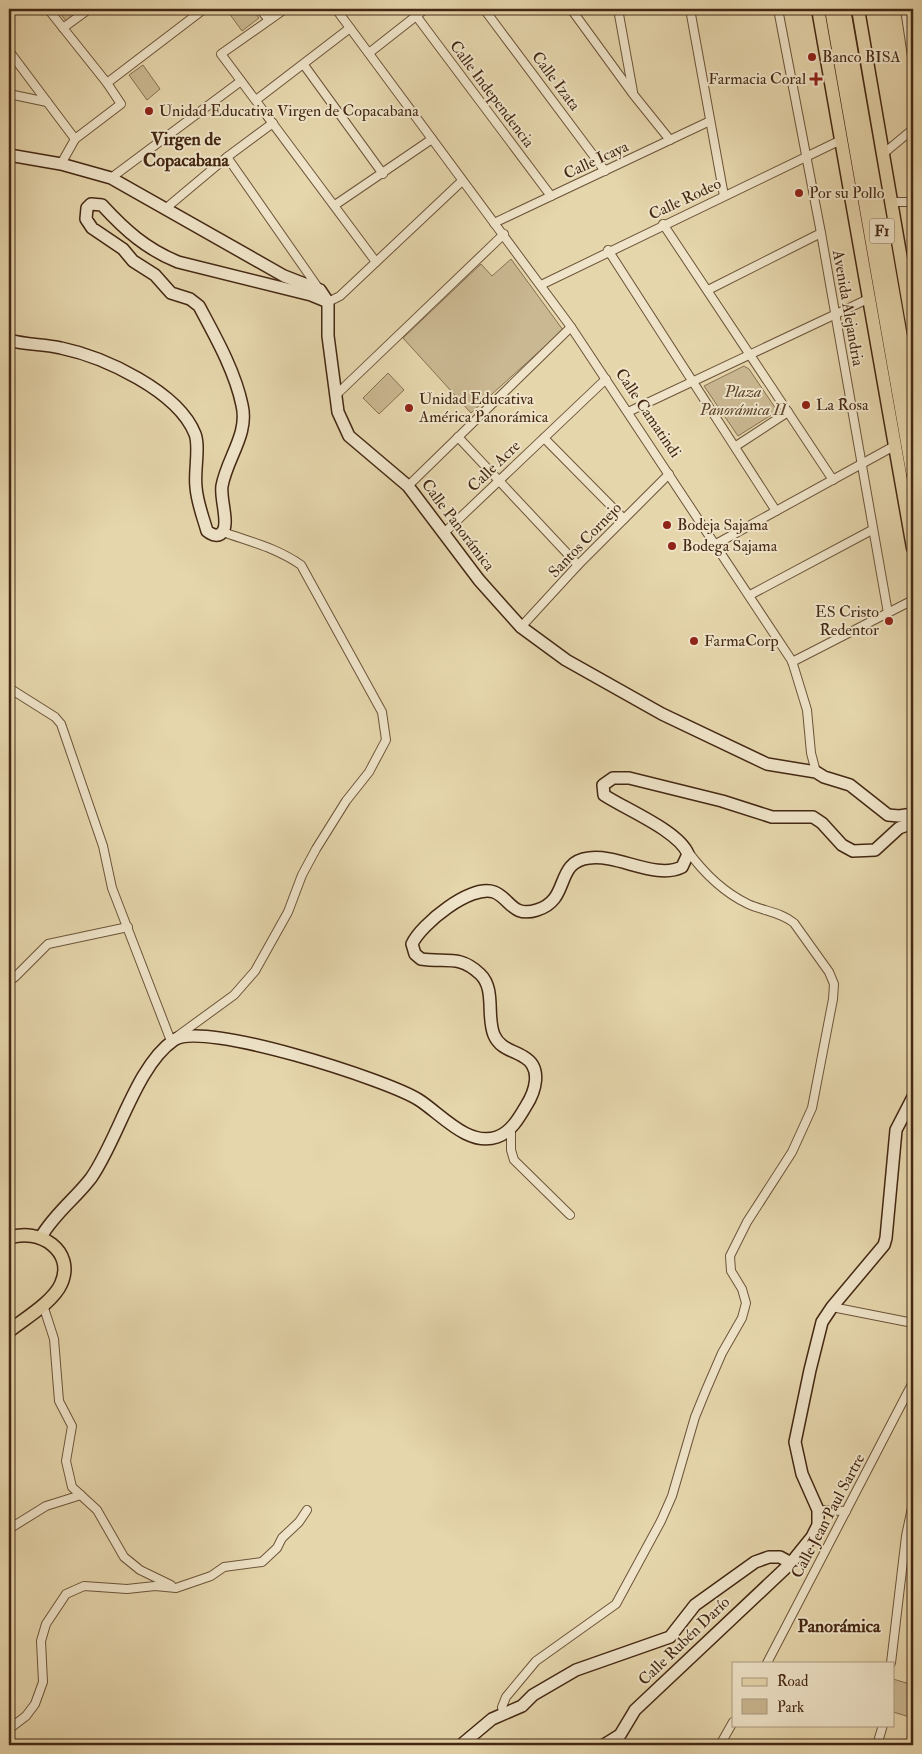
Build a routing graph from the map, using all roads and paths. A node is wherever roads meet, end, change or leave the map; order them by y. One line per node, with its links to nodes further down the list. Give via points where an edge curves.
1 (48, 9): 23 (street)
2 (88, 9): 23 (street)
3 (204, 9): 19 (street)
4 (260, 9): 22 (street)
5 (285, 9): 22 (street)
6 (336, 9): 24 (street, Calle Camatindi)
7 (425, 9): 20 (street)
8 (484, 9): 49 (street, Calle Izata)
9 (571, 9): 34 (street)
10 (618, 9): 34 (street)
11 (690, 9): 37 (street)
12 (778, 9): 46 (street, Avenida Alejandria)
13 (818, 9): 43 (main road)
14 (832, 9): 27 (highway, F1)
15 (843, 9): 27 (highway, F1)
16 (858, 9): 25 (main road)
17 (866, 9): 25 (main road)
18 (905, 10): 21 (street); 29 (street)
19 (193, 12): 32 (street)
20 (413, 12): 26 (street); 53 (street, Calle Independencia)
21 (913, 17)
22 (269, 20): 31 (street, via 221,54)
23 (63, 28): 32 (street)
24 (350, 28): 26 (street, Calle Camatindi); 30 (street)
25 (862, 32): 44 (main road)
26 (369, 53): 41 (street, Calle Camatindi)
27 (846, 53): 80 (highway, F1); 86 (highway, F1)
28 (10, 56): 36 (street)
29 (913, 62)
30 (304, 65): 35 (street); 50 (street)
31 (241, 81): 35 (street); 51 (street)
32 (107, 83): 40 (street, via 120,104)
33 (9, 94): 36 (street)
34 (633, 94): 42 (street)
35 (256, 100): 38 (street)
36 (47, 102): 40 (street)
37 (710, 122): 42 (street, Calle Icaya); 54 (street)
38 (273, 123): 47 (street); 57 (street)
39 (913, 130): 44 (street)
40 (75, 139): 48 (street)
41 (432, 139): 50 (street); 52 (street, Calle Camatindi)
42 (670, 140): 49 (street, Calle Icaya)
43 (841, 140): 46 (street, Calle Rodeo); 68 (main road)
44 (883, 154): 55 (main road)
45 (9, 155): 48 (street)
46 (806, 155): 54 (street, Calle Rodeo); 61 (street, Avenida Alejandria)
47 (227, 157): 58 (street); 66 (street)
48 (61, 164): 51 (street)
49 (605, 171): 53 (street, Calle Icaya)
50 (383, 174): 57 (street)
51 (111, 178): 58 (street)
52 (462, 181): 59 (street, Calle Camatindi); 64 (street)
53 (551, 196): 59 (street, Calle Icaya)
54 (724, 196): 60 (street, Calle Rodeo)
55 (890, 202): 56 (street); 72 (main road)
56 (913, 202)
57 (335, 206): 64 (street)
58 (165, 209): 66 (street, via 284,276)
59 (494, 223): 62 (street, Calle Camatindi)
60 (663, 224): 63 (street, Calle Rodeo); 67 (street)
61 (821, 233): 67 (street); 70 (street, Avenida Alejandria)
62 (504, 234): 65 (street, Calle Camatindi); 77 (street)
63 (608, 250): 65 (street, Calle Rodeo); 76 (street)
64 (376, 262): 69 (street, via 340,296)
65 (541, 284): 71 (street, Calle Camatindi)
66 (320, 290): 69 (street)
67 (708, 290): 74 (street)
68 (870, 298): 70 (street); 83 (main road)
69 (328, 302): 77 (street, Calle Panorámica, via 328,336); 94 (street, via 157,254 136,239 102,204 91,204 87,208 86,219 92,228 146,267 171,293 199,306 231,373 244,418 222,488)
70 (834, 314): 74 (street); 85 (street, Avenida Alejandria)
71 (572, 327): 75 (street, Calle Camatindi); 81 (street)
72 (913, 329)
73 (9, 340): 94 (street, via 88,355 131,373 163,396 186,418 196,435 196,488 207,532 212,536)
74 (749, 355): 76 (street); 79 (street)
75 (606, 378): 78 (street, Calle Camatindi); 82 (street, Calle Acre)
76 (693, 383): 78 (street); 84 (street)
77 (335, 396): 90 (street, Calle Panorámica, via 338,412 350,436)
78 (628, 412): 87 (street, Calle Camatindi)
79 (788, 412): 84 (street); 88 (street)
80 (913, 412)
81 (458, 437): 89 (street); 90 (street)
82 (544, 438): 89 (street, Calle Acre); 92 (street)
83 (896, 445): 85 (street); 97 (main road)
84 (736, 446): 91 (street)
85 (861, 464): 88 (street); 93 (street, Avenida Alejandria)
86 (913, 471)
87 (669, 474): 92 (street, Santos Cornejo); 96 (street, Calle Camatindi)
88 (833, 480): 91 (street)
89 (499, 481): 95 (street, Calle Acre); 98 (street)
90 (408, 486): 95 (street, Calle Panorámica)
91 (776, 511): 96 (street)
92 (624, 519): 98 (street, Santos Cornejo)
93 (872, 530): 99 (street); 101 (street, Avenida Alejandria)
94 (223, 532): 111 (street, via 265,545 301,565 382,712 386,740 369,772 346,801 316,849 288,912 255,971 234,995)
95 (445, 532): 102 (street, Calle Panorámica, via 479,580)
96 (716, 544): 99 (street, Calle Camatindi)
97 (913, 548)
98 (578, 565): 102 (street, Santos Cornejo)
99 (750, 595): 103 (street, Calle Camatindi)
100 (913, 600): 101 (street)
101 (888, 613): 103 (street)
102 (521, 627): 105 (street, Calle Panorámica, via 566,660 662,714 767,764)
103 (792, 662): 105 (street, Calle Camatindi, via 807,710)
104 (9, 688): 109 (street, via 61,724 103,846 112,888)
105 (816, 772): 106 (street, via 850,785 888,815)
106 (913, 814)
107 (913, 823): 108 (street, via 899,828 876,850 853,851 842,845 814,817 772,817 629,778 613,778 603,785 604,796 660,828)
108 (685, 847): 113 (street, via 688,854 682,867 667,871 617,860 591,857 579,860 570,866 550,906 522,911 510,906 496,893 486,891 440,912 416,934 412,944 415,954 421,959 456,960 482,975 488,986 494,1037 501,1045 526,1057 532,1066 536,1079 534,1093); 132 (street, via 702,870 732,894 794,923 829,972 834,991 812,1108 797,1144 747,1222 730,1256 731,1272 746,1303 742,1318 722,1353 695,1416 672,1496 661,1521 616,1604 536,1661 506,1697)
109 (128, 927): 110 (street, via 48,944 16,977); 111 (street)
110 (9, 980)
111 (173, 1040): 113 (street, via 206,1036 260,1045 323,1062 418,1099 458,1129 482,1139 496,1137); 115 (street, via 144,1075 90,1179)
112 (913, 1097): 118 (street, via 896,1130 884,1245)
113 (511, 1128): 114 (street, via 514,1160)
114 (570, 1215)
115 (41, 1237): 116 (main road, via 22,1235); 117 (main road, via 52,1242 62,1258 63,1270 61,1284)
116 (9, 1238)
117 (43, 1305): 120 (main road); 122 (street, via 54,1339 59,1401 72,1429 66,1461 67,1475 72,1487)
118 (832, 1306): 119 (street); 125 (street, via 822,1322 795,1442 802,1474)
119 (913, 1323)
120 (9, 1330)
121 (913, 1382): 126 (street, Calle Jean Paul Sartre)
122 (81, 1495): 127 (street, via 46,1506); 129 (street, via 97,1510 124,1557 140,1570)
123 (913, 1503): 131 (street)
124 (307, 1510): 129 (street, via 262,1562 224,1567 211,1576)
125 (818, 1510): 126 (street); 128 (street, Calle Rubén Darío, via 818,1525 812,1537)
126 (846, 1511): 130 (street, Calle Jean Paul Sartre)
127 (9, 1529)
128 (790, 1563): 132 (street, via 780,1557 755,1562 696,1605 670,1637 576,1670 533,1695 522,1706); 137 (street, Calle Rubén Darío, via 641,1704 620,1735)
129 (176, 1588): 135 (street, via 84,1586 66,1594 46,1624 41,1640 42,1682 35,1704)
130 (768, 1662)
131 (891, 1662)
132 (503, 1714): 136 (street, via 492,1718)
133 (732, 1724): 138 (street)
134 (883, 1726): 139 (street)
135 (9, 1729)
136 (461, 1745)
137 (604, 1745)
138 (720, 1745)
139 (877, 1745)

